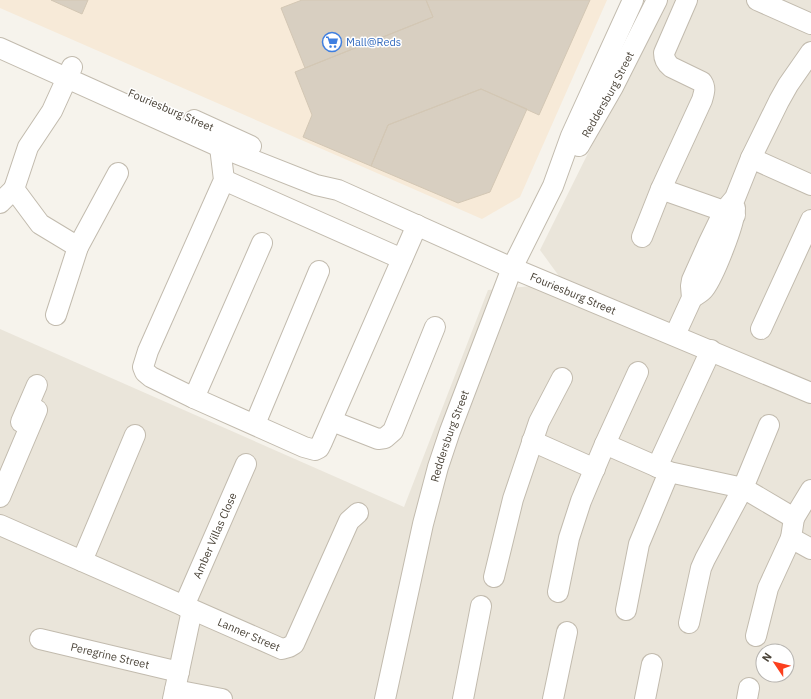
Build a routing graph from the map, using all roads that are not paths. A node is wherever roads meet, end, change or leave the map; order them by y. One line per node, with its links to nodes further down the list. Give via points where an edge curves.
1 (633, 0): 15 (street, Reddersburg Street, via 571,136)
2 (657, 0): 15 (street, Reddersburg Street, via 586,136)
3 (687, 0): 17 (street, via 664,52 664,58 671,67 702,82 705,87 702,100)
4 (757, 0): 5 (street)
5 (811, 24)
6 (0, 36): 9 (street, Fouriesburg Street)
7 (0, 48): 9 (street, Fouriesburg Street)
8 (811, 52): 11 (street, via 783,93)
9 (70, 72): 10 (street, Fouriesburg Street); 16 (street, via 52,111 28,147); 18 (street, Fouriesburg Street, via 234,138 320,178)
10 (220, 147): 13 (street); 18 (street, Fouriesburg Street, via 316,185)
11 (751, 158): 14 (street); 20 (street)
12 (118, 173): 25 (street)
13 (224, 180): 26 (street); 38 (street, via 143,365 151,377)
14 (811, 185)
15 (552, 186): 27 (street, Reddersburg Street)
16 (14, 189): 19 (street); 25 (street, via 40,224)
17 (661, 189): 20 (street); 23 (street)
18 (338, 190): 22 (street, Fouriesburg Street)
19 (0, 203)
20 (731, 208): 32 (street, via 710,260 692,283 692,298)
21 (811, 220): 31 (street)
22 (417, 224): 26 (street); 27 (street, Fouriesburg Street)
23 (642, 237)
24 (262, 243): 38 (street)
25 (78, 247): 29 (street)
26 (402, 259): 40 (street)
27 (512, 268): 32 (street, Fouriesburg Street); 71 (street, Reddersburg Street, via 438,467)
28 (319, 271): 41 (street)
29 (56, 315)
30 (435, 327): 40 (street, via 393,431 385,438 378,439)
31 (761, 329)
32 (675, 335): 33 (street, Fouriesburg Street)
33 (711, 350): 37 (street, Fouriesburg Street); 49 (street)
34 (638, 372): 45 (street)
35 (562, 378): 44 (street, via 538,422)
36 (37, 385): 47 (street)
37 (811, 393)
38 (194, 398): 41 (street)
39 (37, 410): 52 (street)
40 (332, 422): 41 (street, via 320,446 315,450)
41 (255, 424)
42 (769, 426): 50 (street)
43 (140, 438): 58 (street)
44 (532, 441): 48 (street); 59 (street, via 513,499)
45 (605, 444): 48 (street); 49 (street)
46 (246, 464): 62 (street, Amber Villas Close)
47 (0, 468)
48 (595, 468): 60 (street, via 574,521)
49 (663, 470): 50 (street); 63 (street, via 639,544)
50 (743, 488): 54 (street); 64 (street, via 701,568)
51 (811, 490): 54 (street)
52 (0, 496)
53 (358, 513): 62 (street, Lanner Street, via 350,521 294,644 289,647 282,649)
54 (794, 518): 56 (street)
55 (0, 525): 58 (street, Lanner Street)
56 (791, 538): 57 (street); 66 (street, via 768,588)
57 (811, 549)
58 (87, 563): 62 (street, Lanner Street)
59 (494, 577)
60 (558, 592)
61 (481, 606): 72 (street)
62 (188, 608): 69 (street)
63 (626, 610)
64 (689, 623)
65 (567, 632): 73 (street)
66 (756, 636)
67 (40, 639): 69 (street, Peregrine Street)
68 (652, 664): 74 (street)
69 (176, 687): 70 (street, Peregrine Street)
70 (222, 699)
71 (385, 699)
72 (463, 699)
73 (553, 699)
74 (645, 699)

